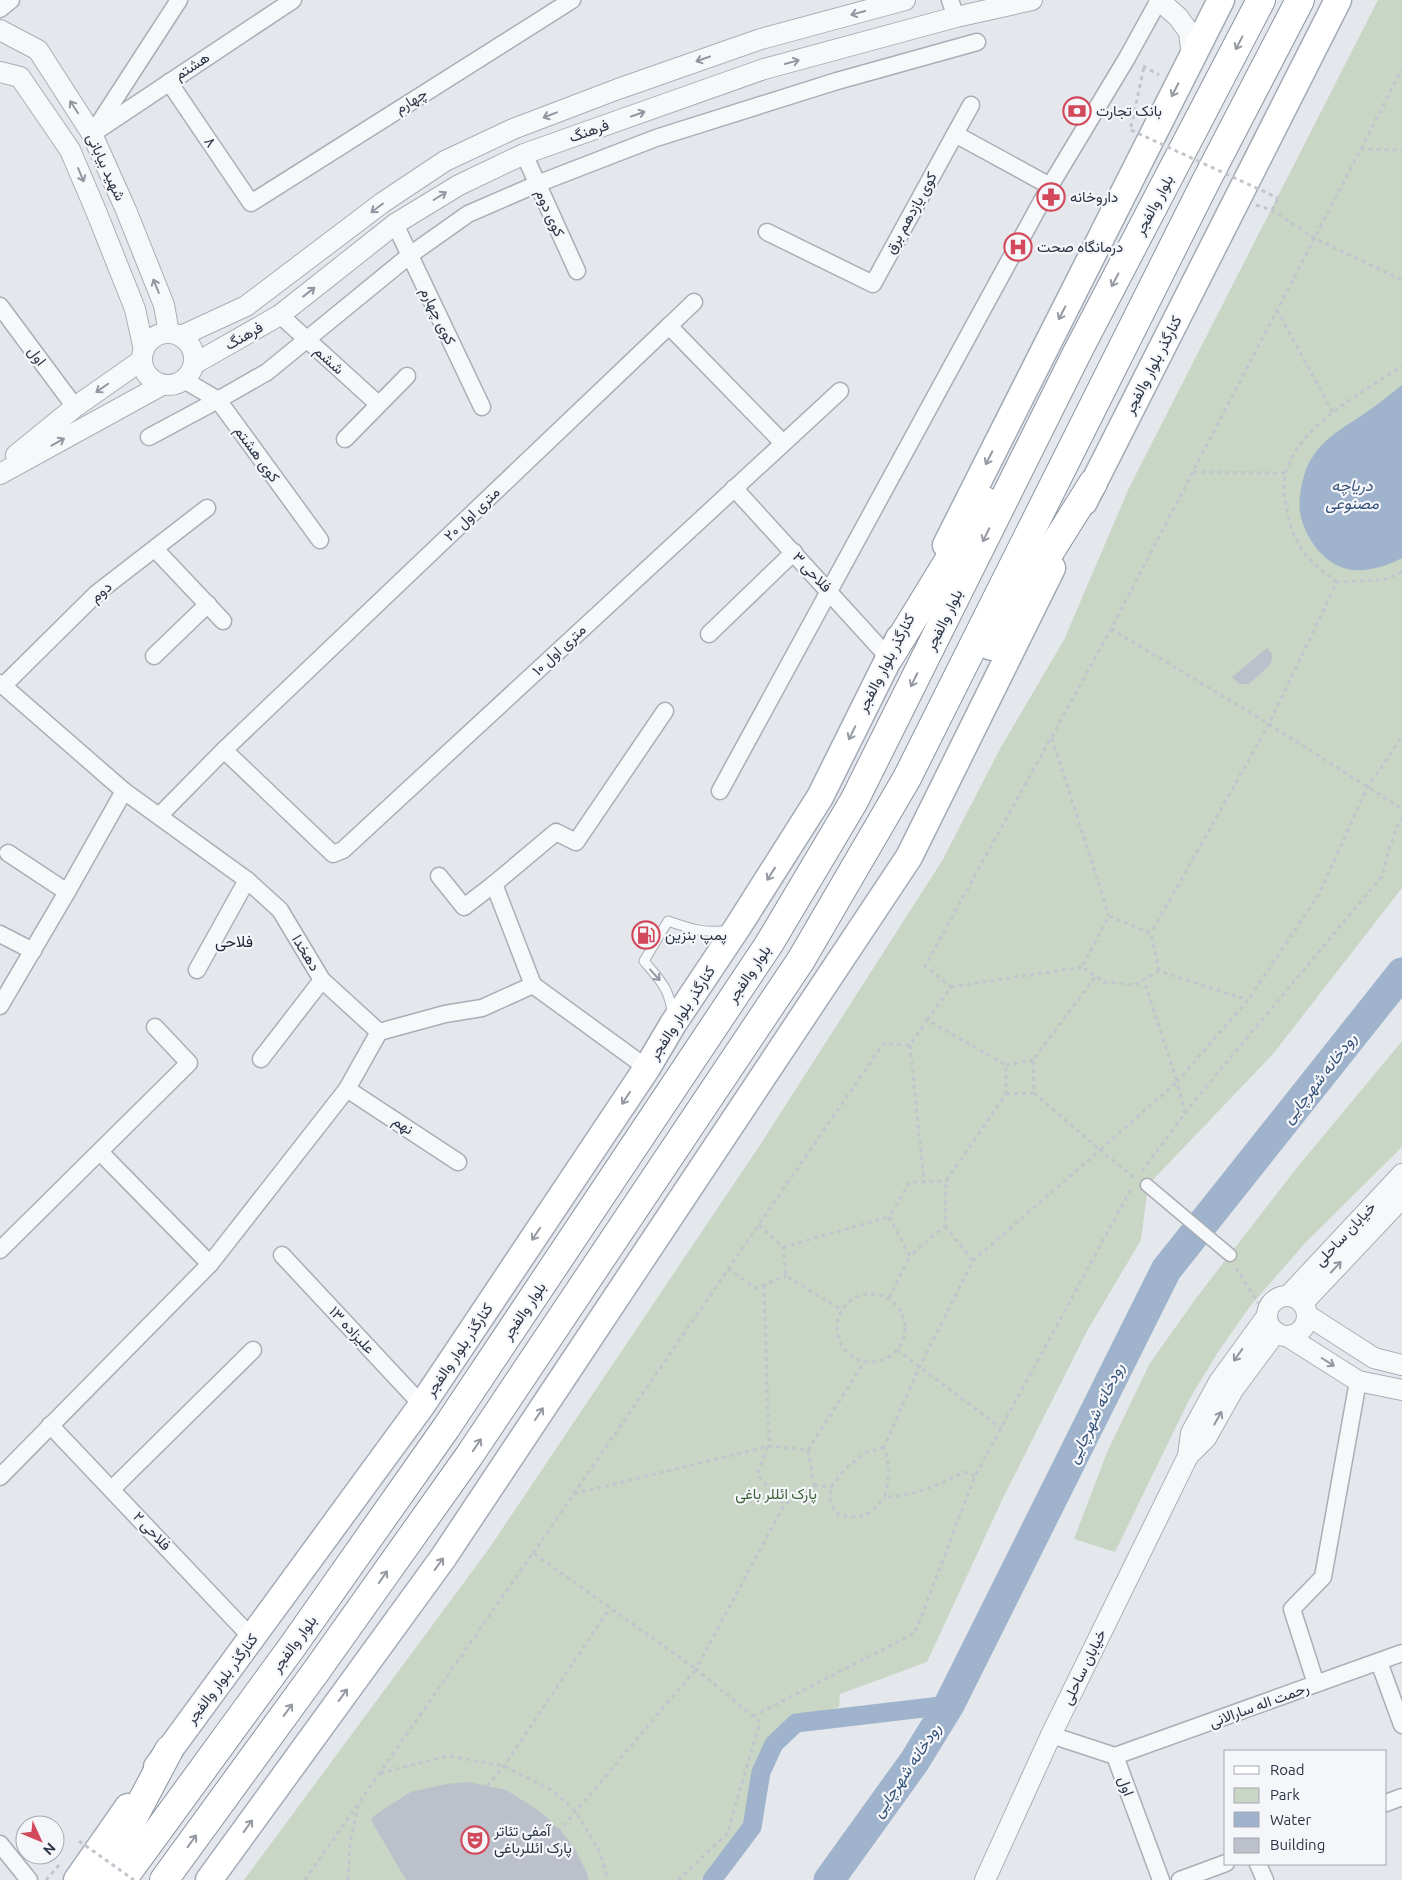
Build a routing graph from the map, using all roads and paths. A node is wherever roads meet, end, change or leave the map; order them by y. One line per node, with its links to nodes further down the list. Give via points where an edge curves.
1 (11, 0): 14 (street)
2 (179, 0): 25 (street)
3 (293, 0): 22 (street, هشتم)
4 (572, 0): 32 (street, چهارم)
5 (905, 0): 44 (street, فرهنگ, one-way to 44, via 761,39 513,129 445,161 246,306)
6 (1032, 0): 12 (street, فرهنگ)
7 (1159, 0): 13 (street); 18 (street)
8 (1221, 0): 17 (main road, کنارگذر بلوار والفجر)
9 (1261, 0): 46 (highway, بلوار والفجر, one-way to 46)
10 (1300, 0): 86 (highway)
11 (1338, 0): 65 (main road, کنارگذر بلوار والفجر)
12 (953, 8): 29 (street, فرهنگ, one-way to 12)
13 (1182, 8): 17 (street)
14 (0, 9)
15 (0, 30): 25 (street, شهید بیابانی, one-way to 15, via 38,50)
16 (977, 42): 30 (street, via 837,81 656,138)
17 (1192, 57): 23 (main road, کنارگذر بلوار والفجر)
18 (1127, 58): 19 (path); 31 (street)
19 (1144, 67): 23 (path); 35 (path, bridge, via 1131,130 1278,198 1272,210)
20 (1402, 69): 27 (path)
21 (0, 72): 47 (street, شهید بیابانی, one-way to 47, via 20,77 70,150 134,309)
22 (169, 82): 25 (street, هشتم); 32 (street, ۸)
23 (1177, 85): 79 (main road, کنارگذر بلوار والفجر, one-way to 79)
24 (971, 105): 26 (street)
25 (92, 134): 44 (street, شهید بیابانی, one-way to 25)
26 (955, 134): 31 (street); 34 (street, کوی یازدهم برق, via 872,284)
27 (1361, 149): 28 (path); 35 (path)
28 (1402, 150)
29 (524, 154): 30 (street, کوی دوم); 33 (street, فرهنگ, one-way to 29, via 459,184)
30 (537, 184): 36 (street, via 468,214); 37 (street, کوی دوم)
31 (1050, 186): 73 (street)
32 (251, 203)
33 (395, 224): 36 (street, کوی چهارم); 42 (street, فرهنگ, one-way to 33)
34 (767, 232)
35 (1314, 238): 38 (path); 41 (path)
36 (410, 256): 45 (street); 56 (street, کوی چهارم)
37 (577, 272)
38 (1402, 280)
39 (694, 302): 43 (street, ۲۰ متری اول)
40 (0, 306): 55 (street, اول)
41 (1277, 310): 57 (path); 62 (path)
42 (280, 315): 45 (street, ششم); 49 (street, فرهنگ)
43 (669, 326): 60 (street); 85 (street, ۲۰ متری اول)
44 (175, 334): 47 (street, via 154,337); 49 (street, via 192,348)
45 (308, 340): 53 (street, via 267,372); 54 (street, ششم)
46 (1076, 353): 79 (highway); 202 (highway, بلوار والفجر, one-way to 202, via 854,801 770,944 446,1428 298,1639)
47 (143, 355): 51 (street, via 148,376); 55 (street, one-way to 55)
48 (1402, 366): 57 (path)
49 (189, 372): 51 (street, via 170,385); 53 (street, کوی هشتم)
50 (407, 376): 54 (street)
51 (162, 385): 64 (street, one-way to 51)
52 (840, 391): 60 (street, ۱۰ متری اول)
53 (218, 400): 58 (street); 68 (street, کوی هشتم)
54 (378, 404): 59 (street)
55 (75, 407): 61 (street)
56 (482, 407)
57 (1333, 413): 63 (path, via 1317,424 1295,450)
58 (148, 437)
59 (345, 439)
60 (783, 444): 66 (street, ۱۰ متری اول)
61 (0, 468)
62 (1193, 472): 63 (path); 76 (path)
63 (1285, 472): 72 (path, via 1288,520 1296,541 1314,566)
64 (0, 474)
65 (1093, 483): 86 (highway); 205 (main road, کنارگذر بلوار والفجر, one-way to 65, via 443,1558 909,858)
66 (734, 488): 70 (street, فلاحی ۳); 85 (street, ۱۰ متری اول, via 343,850 334,854)
67 (207, 508): 69 (street, دوم)
68 (320, 540)
69 (156, 549): 74 (street); 80 (street, دوم, via 97,593)
70 (794, 552): 73 (street, فلاحی ۳); 77 (street)
71 (1402, 572): 72 (path, via 1383,580)
72 (1337, 582): 82 (path)
73 (830, 591): 79 (street, فلاحی ۳); 89 (street)
74 (208, 604): 75 (street); 78 (street)
75 (223, 620)
76 (1111, 629): 82 (path); 84 (path)
77 (709, 634)
78 (154, 656)
79 (889, 658): 99 (main road, کنارگذر بلوار والفجر, one-way to 99, via 820,797)
80 (2, 684): 88 (street, دهخدا)
81 (665, 711): 96 (street, via 576,842 556,832)
82 (1269, 724): 87 (path); 100 (path)
83 (1402, 737): 87 (path)
84 (1052, 738): 98 (path); 110 (path, via 925,966)
85 (224, 750): 91 (street, ۲۰ متری اول)
86 (907, 778): 204 (highway, one-way to 86, via 469,1456 801,960)
87 (1367, 788): 90 (path); 111 (path, via 1319,894)
88 (124, 791): 91 (street, دهخدا); 97 (street)
89 (720, 792)
90 (1402, 809)
91 (159, 816): 95 (street, دهخدا)
92 (1402, 818): 126 (path, via 1388,852 1383,875)
93 (8, 853): 97 (street)
94 (439, 876): 96 (street, via 464,907)
95 (247, 880): 104 (street); 107 (street, دهخدا, via 280,910)
96 (494, 884): 109 (street)
97 (67, 892): 102 (street)
98 (1109, 916): 100 (path); 103 (path)
99 (737, 928): 114 (main road, کنارگذر بلوار والفجر); 114 (lane, one-way to 114, via 699,932 668,921 644,961 664,985 671,1000)
100 (1151, 933): 105 (path)
101 (0, 934): 102 (street)
102 (33, 951): 112 (street)
103 (1082, 967): 106 (path); 110 (path)
104 (197, 970)
105 (1159, 971): 108 (path); 111 (path)
106 (1096, 976): 108 (path, via 1104,982 1135,985); 119 (path)
107 (322, 980): 116 (street, دهخدا); 118 (street)
108 (1144, 980): 122 (path)
109 (533, 985): 116 (street, via 482,1008 445,1014); 121 (street)
110 (952, 987): 113 (path)
111 (1248, 1000): 122 (path)
112 (0, 1006)
113 (927, 1020): 117 (path); 120 (path)
114 (673, 1024): 121 (main road, کنارگذر بلوار والفجر)
115 (155, 1028): 128 (street, via 189,1063)
116 (379, 1032): 123 (street)
117 (910, 1045): 132 (path); 136 (path, via 883,1044)
118 (261, 1059)
119 (1033, 1060): 120 (path); 124 (path)
120 (1006, 1065): 125 (path)
121 (647, 1068): 160 (main road, کنارگذر بلوار والفجر, one-way to 160)
122 (1177, 1082): 126 (path); 127 (path)
123 (347, 1089): 129 (street, نهم); 144 (street)
124 (1034, 1093): 125 (path); 127 (path)
125 (1006, 1094): 131 (path)
126 (1185, 1114): 133 (path)
127 (1100, 1150): 133 (path); 143 (path)
128 (100, 1152): 139 (street); 144 (street)
129 (458, 1162)
130 (1402, 1174): 150 (street, خیابان ساحلی)
131 (946, 1180): 132 (path); 137 (path)
132 (924, 1182): 135 (path, via 910,1182)
133 (1142, 1182): 141 (street); 162 (path)
134 (1402, 1198): 150 (street, خیابان ساحلی, one-way to 134)
135 (889, 1217): 138 (path); 142 (path)
136 (759, 1225): 138 (path); 145 (path)
137 (946, 1226): 142 (path); 143 (path)
138 (783, 1247): 147 (path)
139 (0, 1250)
140 (282, 1255): 160 (street, ۱۳ علیزاده)
141 (1230, 1255)
142 (910, 1256): 149 (path)
143 (973, 1261): 157 (path)
144 (210, 1264): 161 (street)
145 (728, 1270): 148 (path, via 756,1288); 171 (path)
146 (1238, 1271): 152 (path)
147 (786, 1276): 148 (path); 151 (path)
148 (764, 1285): 163 (path)
149 (889, 1298): 151 (path, via 868,1294 853,1299); 154 (path, via 898,1306 905,1328)
150 (1300, 1304): 152 (street, via 1303,1328 1299,1332); 152 (street, via 1282,1296 1271,1303); 156 (street, via 1374,1358)
151 (842, 1310): 155 (path, via 838,1326 840,1342 854,1357)
152 (1276, 1328): 158 (street, one-way to 158); 183 (street, خیابان ساحلی, via 1219,1382 1191,1433 1188,1456)
153 (253, 1350): 170 (street)
154 (897, 1350): 155 (path, via 888,1358); 157 (path)
155 (865, 1361): 165 (path)
156 (1402, 1365)
157 (919, 1368): 162 (path); 164 (path)
158 (1358, 1381): 159 (street); 180 (street, via 1323,1577 1292,1609)
159 (1402, 1390)
160 (422, 1405): 176 (main road, کنارگذر بلوار والفجر)
161 (50, 1425): 167 (street); 170 (street, فلاحی ۲)
162 (1001, 1428): 166 (path)
163 (769, 1446): 165 (path); 171 (path); 173 (path, via 757,1474)
164 (884, 1447): 169 (path, via 865,1452); 172 (path, via 890,1476)
165 (808, 1450): 168 (path)
166 (975, 1476): 172 (path, via 964,1472 929,1489 905,1496); 181 (path, via 915,1633)
167 (0, 1477)
168 (814, 1485): 169 (path); 173 (path)
169 (831, 1487): 172 (path, via 830,1504 839,1515 856,1518 873,1512)
170 (112, 1489): 176 (street, فلاحی ۲)
171 (574, 1494): 174 (path)
172 (885, 1497)
173 (784, 1505): 179 (path)
174 (533, 1553): 175 (path); 187 (path)
175 (610, 1608): 179 (path); 186 (path)
176 (252, 1638): 184 (main road, کنارگذر بلوار والفجر)
177 (1402, 1653): 178 (street, رحمت اله سارالانی)
178 (1379, 1662): 180 (street, رحمت اله سارالانی); 182 (street)
179 (696, 1669): 181 (path); 192 (path)
180 (1316, 1684): 185 (street, رحمت اله سارالانی)
181 (753, 1716): 209 (path, via 760,1722 727,1834)
182 (1402, 1725)
183 (1051, 1735): 185 (street, اول); 210 (street, خیابان ساحلی)
184 (169, 1750): 198 (main road, کنارگذر بلوار والفجر); 201 (highway)
185 (1115, 1756): 211 (street, اول)
186 (504, 1766): 187 (path, via 448,1756); 188 (path); 192 (path, via 553,1791)
187 (380, 1773): 190 (path)
188 (487, 1786)
189 (1402, 1797): 191 (street)
190 (358, 1803): 206 (path); 207 (path, via 350,1843)
191 (1387, 1803)
192 (576, 1812): 193 (path); 208 (path, via 600,1852)
193 (560, 1830)
194 (79, 1841): 203 (path, bridge)
195 (0, 1844): 199 (street)
196 (1224, 1864): 212 (street)
197 (1258, 1865): 213 (street)
198 (66, 1875): 200 (path)
199 (29, 1880)
200 (46, 1880)
201 (100, 1880)
202 (122, 1880)
203 (134, 1880)
204 (164, 1880)
205 (209, 1880)
206 (305, 1880)
207 (348, 1880)
208 (608, 1880)
209 (678, 1880)
210 (985, 1880)
211 (1161, 1880)
212 (1180, 1880)
213 (1265, 1880)

